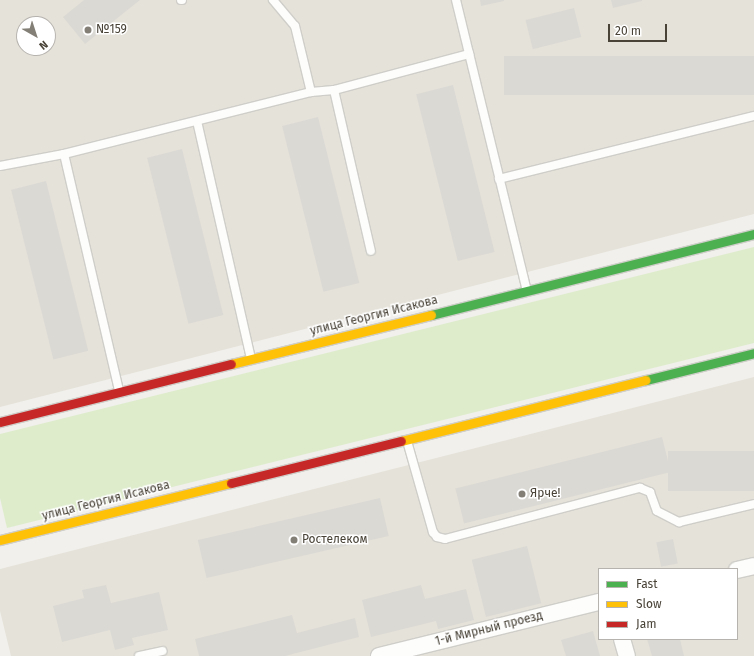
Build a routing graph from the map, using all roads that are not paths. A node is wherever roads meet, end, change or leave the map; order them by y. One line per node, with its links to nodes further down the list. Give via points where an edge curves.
1 (273, 0): 5 (lane, via 295,26)
2 (456, 0): 3 (lane)
3 (469, 54): 4 (lane); 10 (lane)
4 (334, 90): 5 (lane); 12 (lane)
5 (311, 92): 7 (lane)
6 (754, 116): 10 (lane)
7 (197, 121): 8 (lane); 15 (lane)
8 (64, 154): 9 (lane); 16 (lane)
9 (0, 166)
10 (499, 179): 13 (lane)
11 (754, 234): 13 (street, улица Георгия Исакова)
12 (371, 250)
13 (527, 290): 15 (street, улица Георгия Исакова)
14 (754, 353): 18 (street, улица Георгия Исакова)
15 (251, 359): 16 (street, улица Георгия Исакова)
16 (119, 392): 17 (street, улица Георгия Исакова)
17 (0, 422)
18 (406, 439): 19 (lane, via 433,532 438,538 445,539 640,488 650,492 657,511 679,522); 20 (street, улица Георгия Исакова)
19 (754, 504)
20 (0, 540)
21 (754, 566): 22 (street)
22 (738, 570)
23 (598, 602): 27 (street, 1-й Мирный проезд)
24 (622, 640): 28 (street)
25 (162, 651): 26 (lane)
26 (139, 656)
27 (379, 656)
28 (626, 656)

